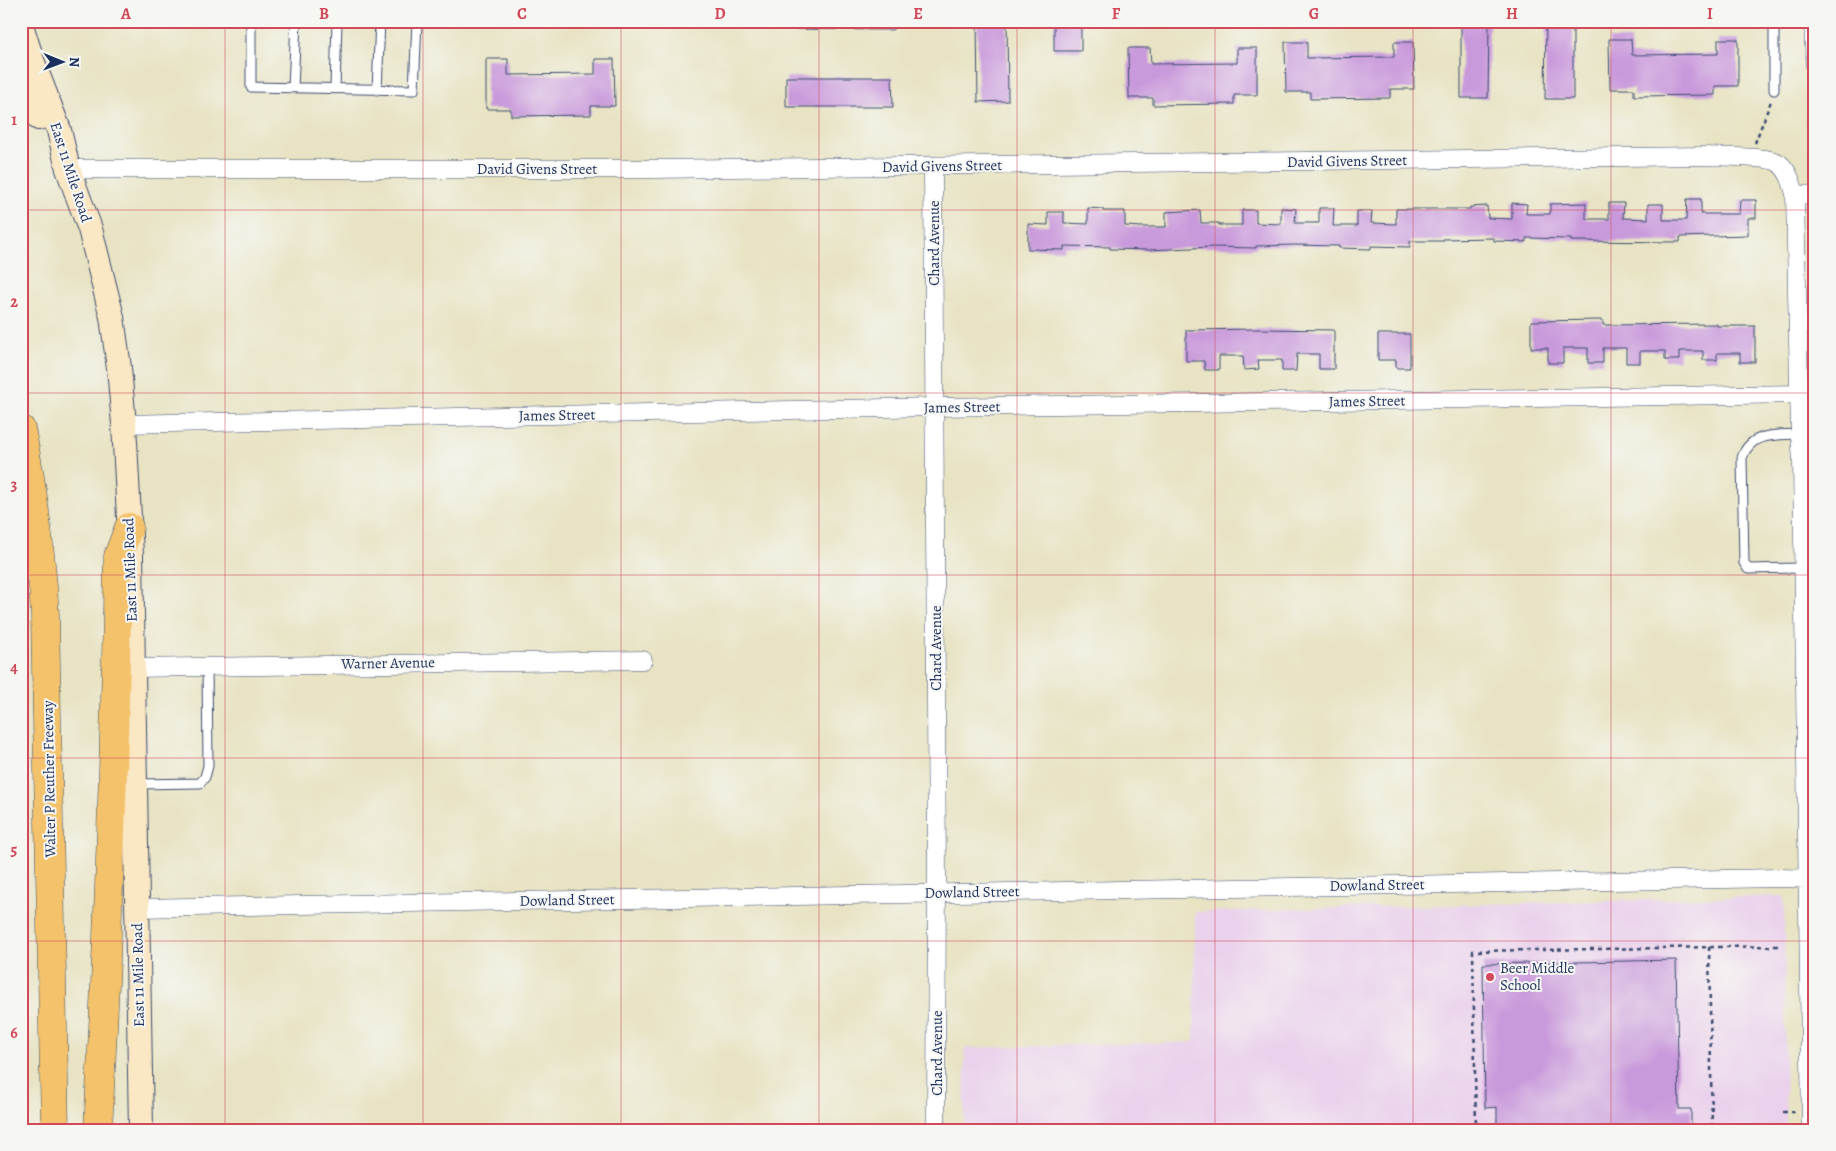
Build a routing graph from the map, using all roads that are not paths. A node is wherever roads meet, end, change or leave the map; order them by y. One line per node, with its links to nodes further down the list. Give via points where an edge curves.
1 (251, 21): 13 (lane, via 251,87)
2 (296, 21): 13 (lane)
3 (337, 21): 14 (lane)
4 (380, 21): 15 (lane)
5 (417, 21): 15 (lane, via 414,90)
6 (776, 21): 10 (lane, via 787,24)
7 (1774, 21): 16 (lane)
8 (1813, 21): 11 (street)
9 (21, 25): 18 (main road, East 11 Mile Road, via 58,130)
10 (890, 25)
11 (1815, 66)
12 (21, 83): 18 (main road, via 54,150)
13 (293, 88): 14 (lane)
14 (335, 88): 15 (lane)
15 (377, 90)
16 (1774, 90)
17 (934, 166): 18 (street, David Givens Street); 19 (street, David Givens Street, via 1706,156 1767,159 1779,163 1790,177); 22 (street, Chard Avenue)
18 (68, 169): 23 (main road, East 11 Mile Road, via 90,229 112,317)
19 (1795, 194): 20 (street); 21 (street)
20 (1815, 195)
21 (1799, 394): 22 (street, James Street); 25 (street)
22 (934, 407): 23 (street, James Street); 36 (street, Chard Avenue)
23 (124, 424): 27 (main road, East 11 Mile Road)
24 (21, 429): 39 (highway, Walter P Reuther Freeway, via 41,550 45,614)
25 (1800, 434): 26 (street); 28 (lane, via 1762,437 1745,449 1742,458 1744,563 1748,569)
26 (1808, 461): 28 (street)
27 (129, 527): 32 (main road, East 11 Mile Road); 40 (highway, via 118,556 115,752)
28 (1803, 568): 29 (street)
29 (1809, 625): 33 (street)
30 (643, 660): 31 (street, Warner Avenue)
31 (207, 666): 32 (street, Warner Avenue); 34 (lane, via 208,766 205,778 200,783)
32 (132, 668): 34 (main road, East 11 Mile Road)
33 (1810, 743): 35 (street)
34 (134, 784): 37 (main road, East 11 Mile Road)
35 (1811, 878): 36 (street, Dowland Street); 38 (street)
36 (937, 893): 37 (street, Dowland Street); 42 (street, Chard Avenue)
37 (136, 908): 41 (main road, East 11 Mile Road)
38 (1812, 1093): 43 (street)
39 (55, 1130)
40 (98, 1130)
41 (141, 1130)
42 (936, 1130)
43 (1811, 1130)

